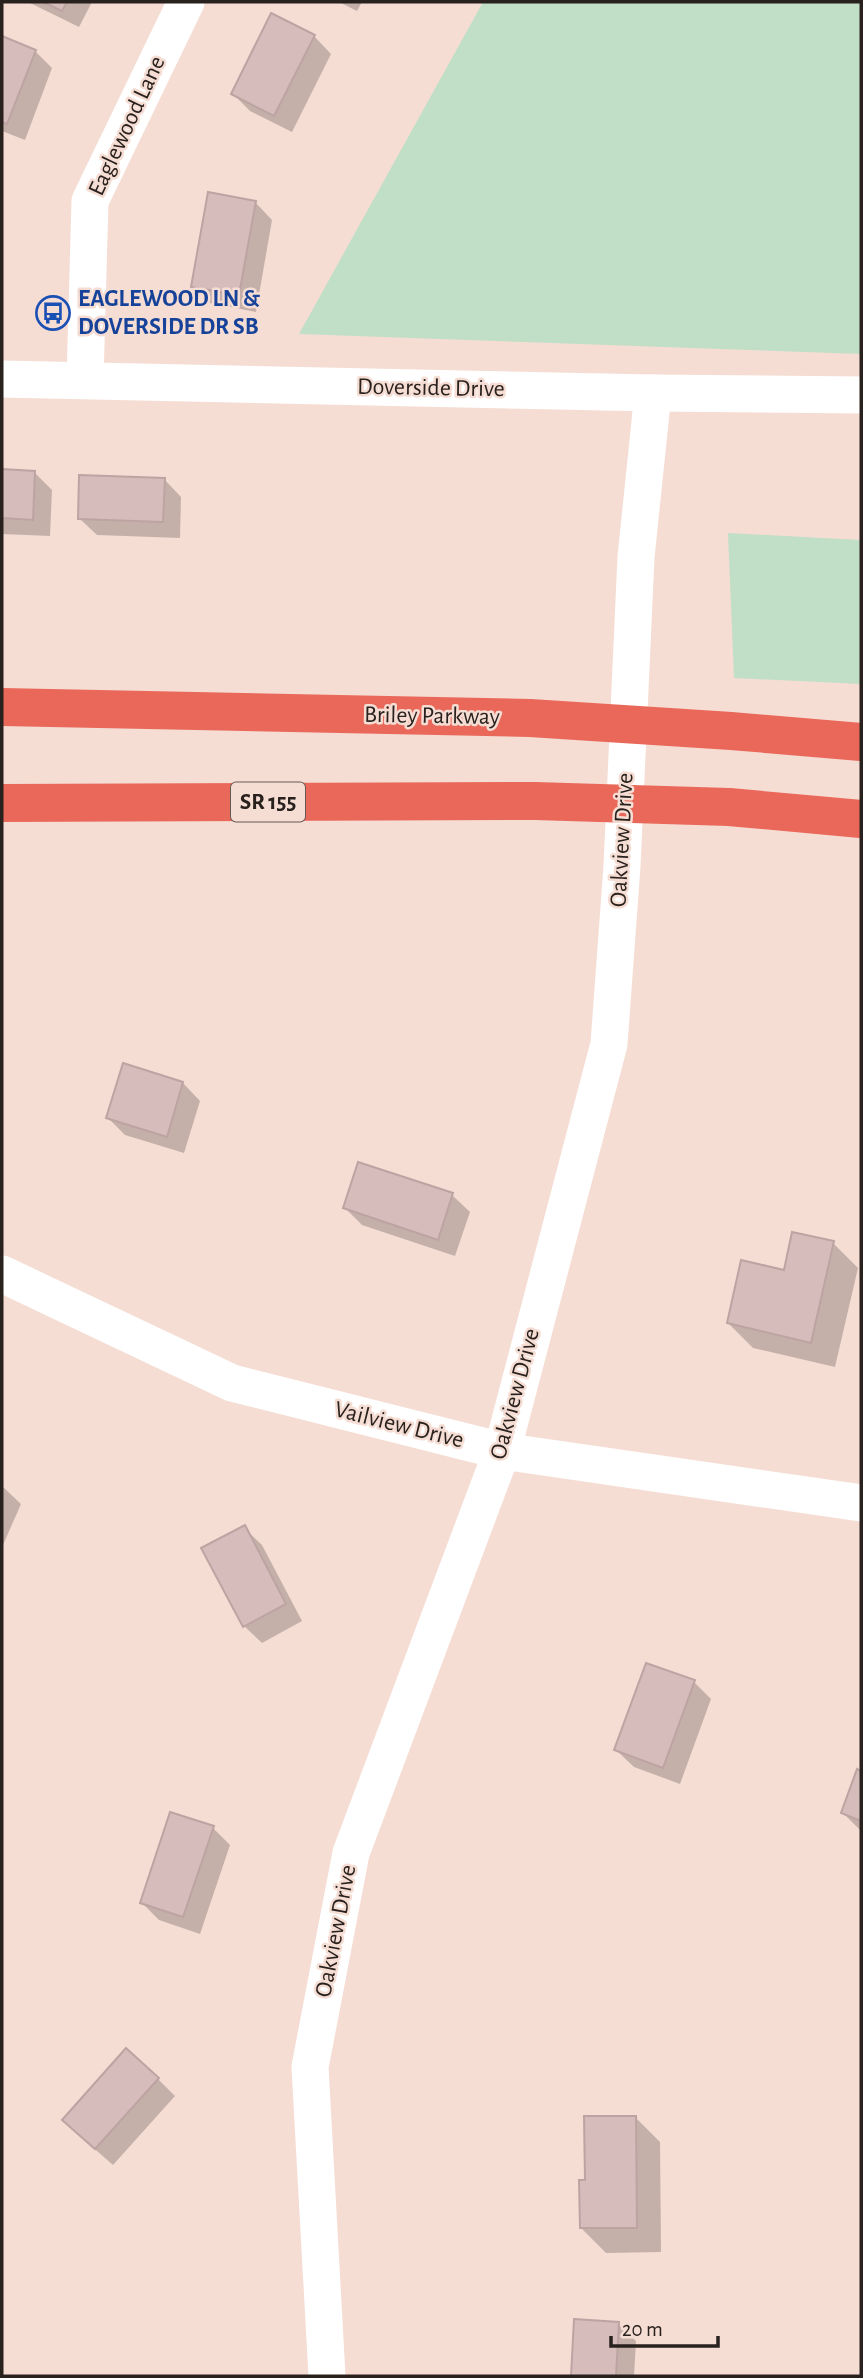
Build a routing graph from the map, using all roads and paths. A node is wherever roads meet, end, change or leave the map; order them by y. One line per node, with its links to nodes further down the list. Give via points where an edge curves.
1 (186, 2): 3 (street, Eaglewood Lane, via 90,201)
2 (2, 379): 3 (street, Doverside Drive)
3 (85, 380): 4 (street, Doverside Drive)
4 (653, 393): 5 (street, Doverside Drive); 11 (street, Oakview Drive, via 636,557 622,866 608,1044)
5 (861, 394)
6 (2, 707): 7 (highway, Briley Parkway, via 530,718)
7 (861, 742)
8 (2, 803): 9 (highway, SR 155, via 535,801 729,807)
9 (861, 819)
10 (2, 1274): 11 (street, Vailview Drive, via 232,1383)
11 (502, 1451): 12 (street, Vailview Drive); 13 (street, Oakview Drive, via 351,1853 310,2067)
12 (861, 1503)
13 (327, 2376)

